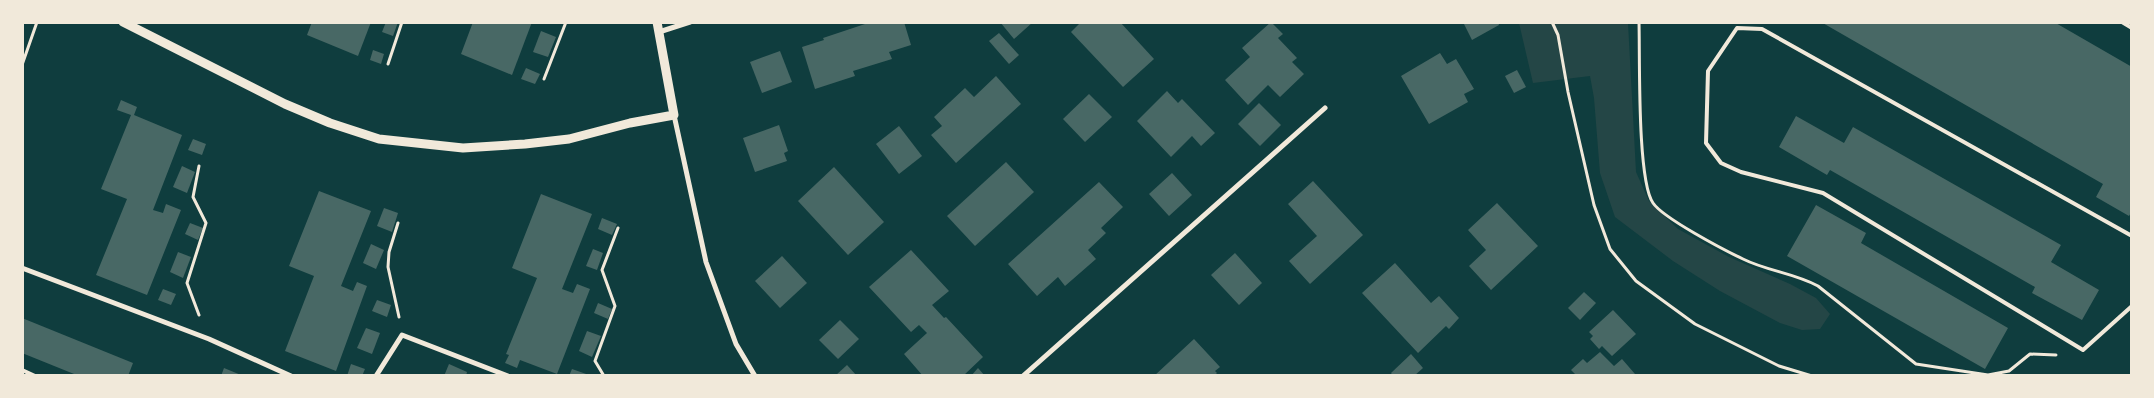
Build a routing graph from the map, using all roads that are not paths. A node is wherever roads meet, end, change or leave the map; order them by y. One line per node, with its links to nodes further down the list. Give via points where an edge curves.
1 (123, 22): 10 (street, via 285,104 379,139 463,148 525,144 569,139)
2 (657, 22): 8 (street)
3 (690, 22): 8 (street)
4 (1737, 22): 6 (lane)
5 (2122, 22): 7 (lane)
6 (1737, 28): 11 (lane, via 1762,29 1788,42); 13 (lane, via 1708,71 1706,143 1721,163 1741,172 1823,193 2083,350)
7 (2132, 28)
8 (659, 32): 10 (street)
9 (1325, 108): 20 (street)
10 (674, 115): 19 (street, via 706,262 736,344)
11 (2132, 236)
12 (22, 268): 16 (street, via 208,339)
13 (2132, 306)
14 (22, 370): 15 (lane)
15 (35, 376)
16 (291, 376)
17 (376, 376): 18 (street, via 402,335)
18 (508, 376)
19 (755, 376)
20 (1023, 376)

